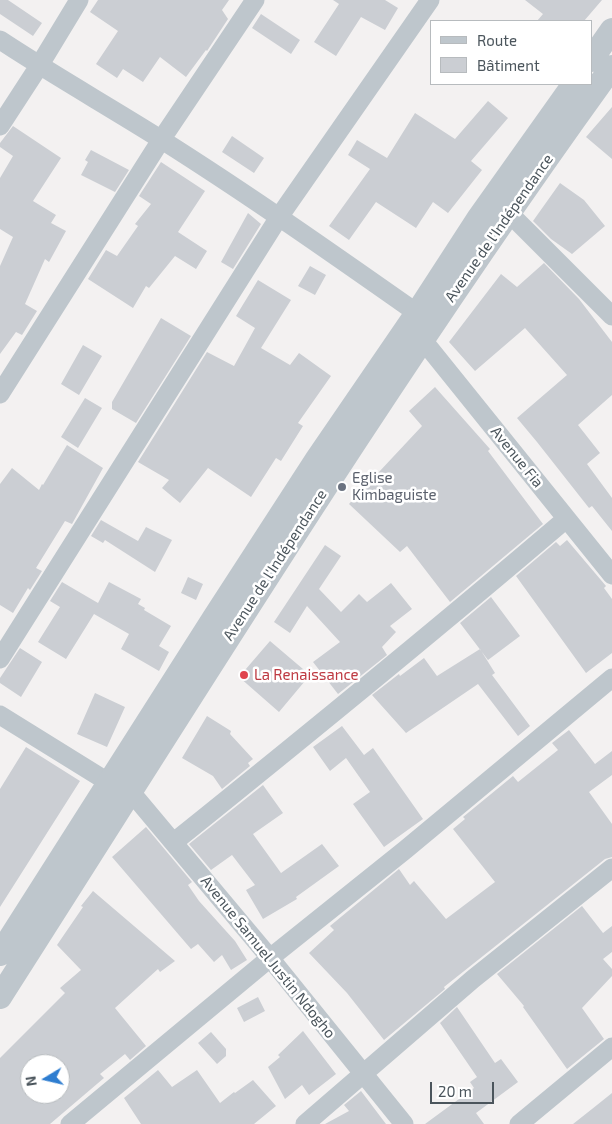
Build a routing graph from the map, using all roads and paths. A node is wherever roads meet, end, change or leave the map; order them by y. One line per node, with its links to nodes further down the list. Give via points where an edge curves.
1 (79, 0): 7 (street)
2 (255, 0): 11 (street)
3 (430, 0): 13 (street)
4 (612, 30): 6 (street)
5 (0, 40): 7 (street)
6 (592, 59)
7 (40, 66): 10 (street); 11 (street)
8 (612, 67): 12 (street, Avenue de l'Indépendance)
9 (573, 85): 14 (street, Avenue de l'Indépendance, via 478,219)
10 (0, 126)
11 (161, 140): 13 (street); 17 (street)
12 (510, 214): 15 (street); 16 (street, Avenue de l'Indépendance)
13 (278, 217): 14 (street); 20 (street)
14 (417, 313): 23 (street, Avenue de l'Indépendance, via 317,459)
15 (612, 316)
16 (422, 339): 18 (street, Avenue Fia); 24 (street, Avenue de l'Indépendance)
17 (0, 394)
18 (566, 519): 19 (street, Avenue Fia); 25 (street)
19 (612, 575)
20 (0, 659)
21 (612, 678): 28 (street)
22 (0, 715): 23 (street)
23 (108, 782): 27 (street, Avenue de l'Indépendance)
24 (131, 792): 25 (street, Avenue Samuel Justin Ndogho); 29 (street, Avenue de l'Indépendance)
25 (174, 842): 28 (street, Avenue Samuel Justin Ndogho)
26 (612, 868): 31 (street, via 473,979)
27 (0, 954)
28 (270, 958): 31 (street, Avenue Samuel Justin Ndogho); 32 (street)
29 (0, 998)
30 (612, 1047): 35 (street)
31 (364, 1073): 33 (street); 34 (street, Avenue Samuel Justin Ndogho)
32 (70, 1124)
33 (305, 1124)
34 (404, 1124)
35 (519, 1124)

